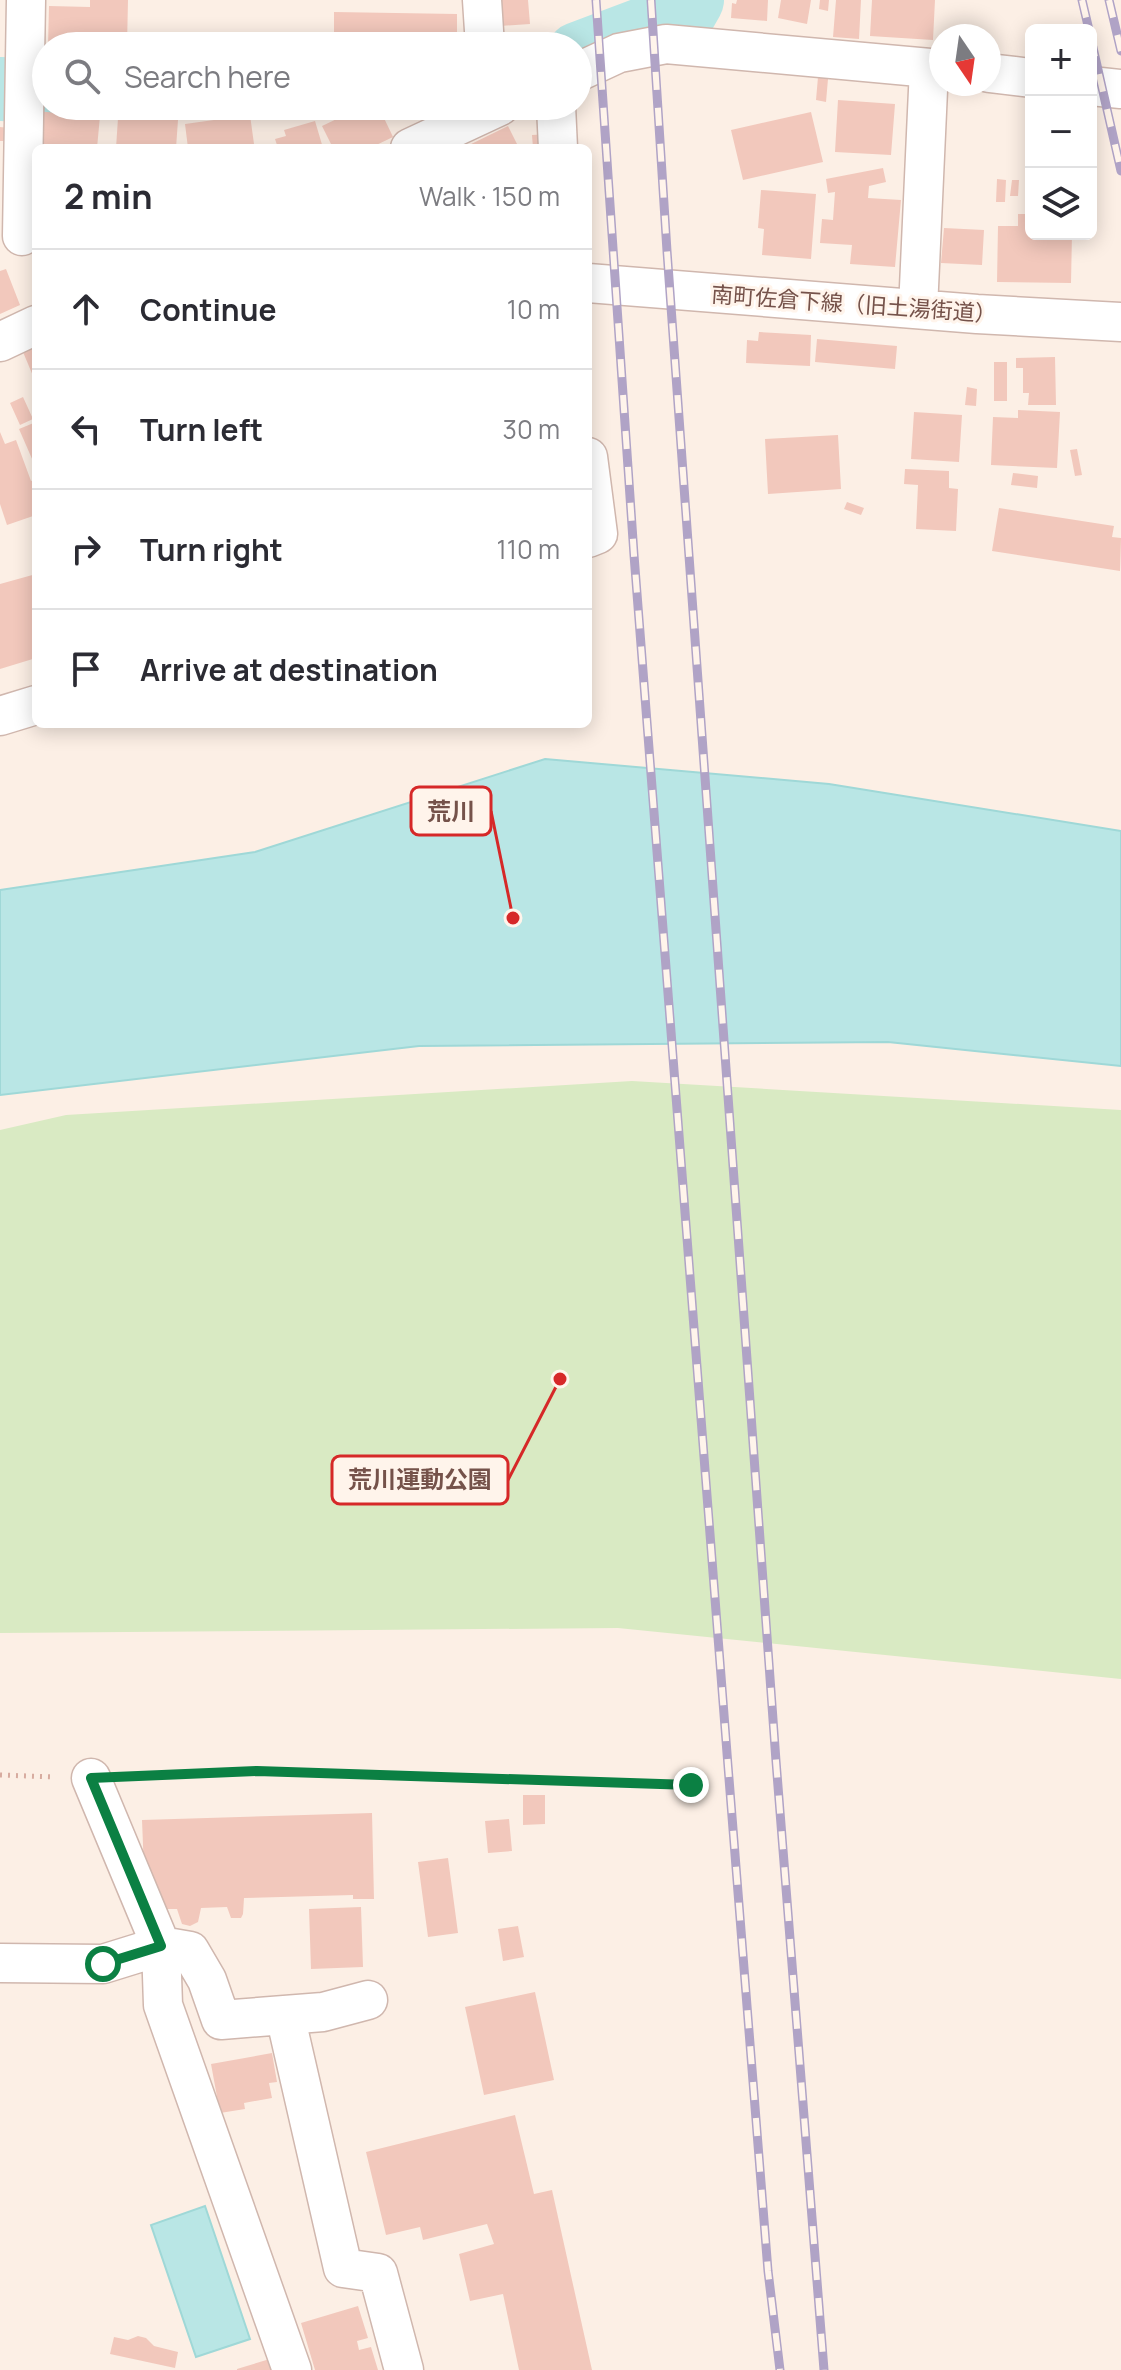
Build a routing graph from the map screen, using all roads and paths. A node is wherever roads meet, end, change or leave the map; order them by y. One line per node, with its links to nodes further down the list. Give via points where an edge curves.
1 (26, 0): 15 (street)
2 (482, 0): 3 (street)
3 (484, 32)
4 (592, 66): 5 (street, via 619,53 666,44)
5 (929, 67)
6 (1001, 74): 7 (street)
7 (1025, 77)
8 (1097, 87): 9 (street)
9 (1121, 89)
10 (933, 96): 17 (street)
11 (467, 120): 13 (street)
12 (557, 120): 14 (street)
13 (418, 144)
14 (558, 144)
15 (19, 235)
16 (592, 283): 17 (street, 南町佐倉下線（旧土湯街道）)
17 (918, 309): 18 (street, 南町佐倉下線（旧土湯街道）)
18 (1121, 322)
19 (32, 327): 20 (street)
20 (0, 342)
21 (592, 488): 22 (street, via 598,534)
22 (592, 536)
23 (32, 706): 24 (street)
24 (0, 716)
25 (0, 1775): 26 (path)
26 (91, 1778): 27 (path, via 257,1771); 28 (street)
27 (691, 1785)
28 (161, 1946): 29 (street, via 103,1964); 31 (street, via 190,1951 221,2020); 32 (street, via 163,2005)
29 (0, 1963)
30 (368, 2000): 31 (street)
31 (285, 2015): 33 (street, via 343,2268 378,2273)
32 (292, 2370)
33 (404, 2370)

